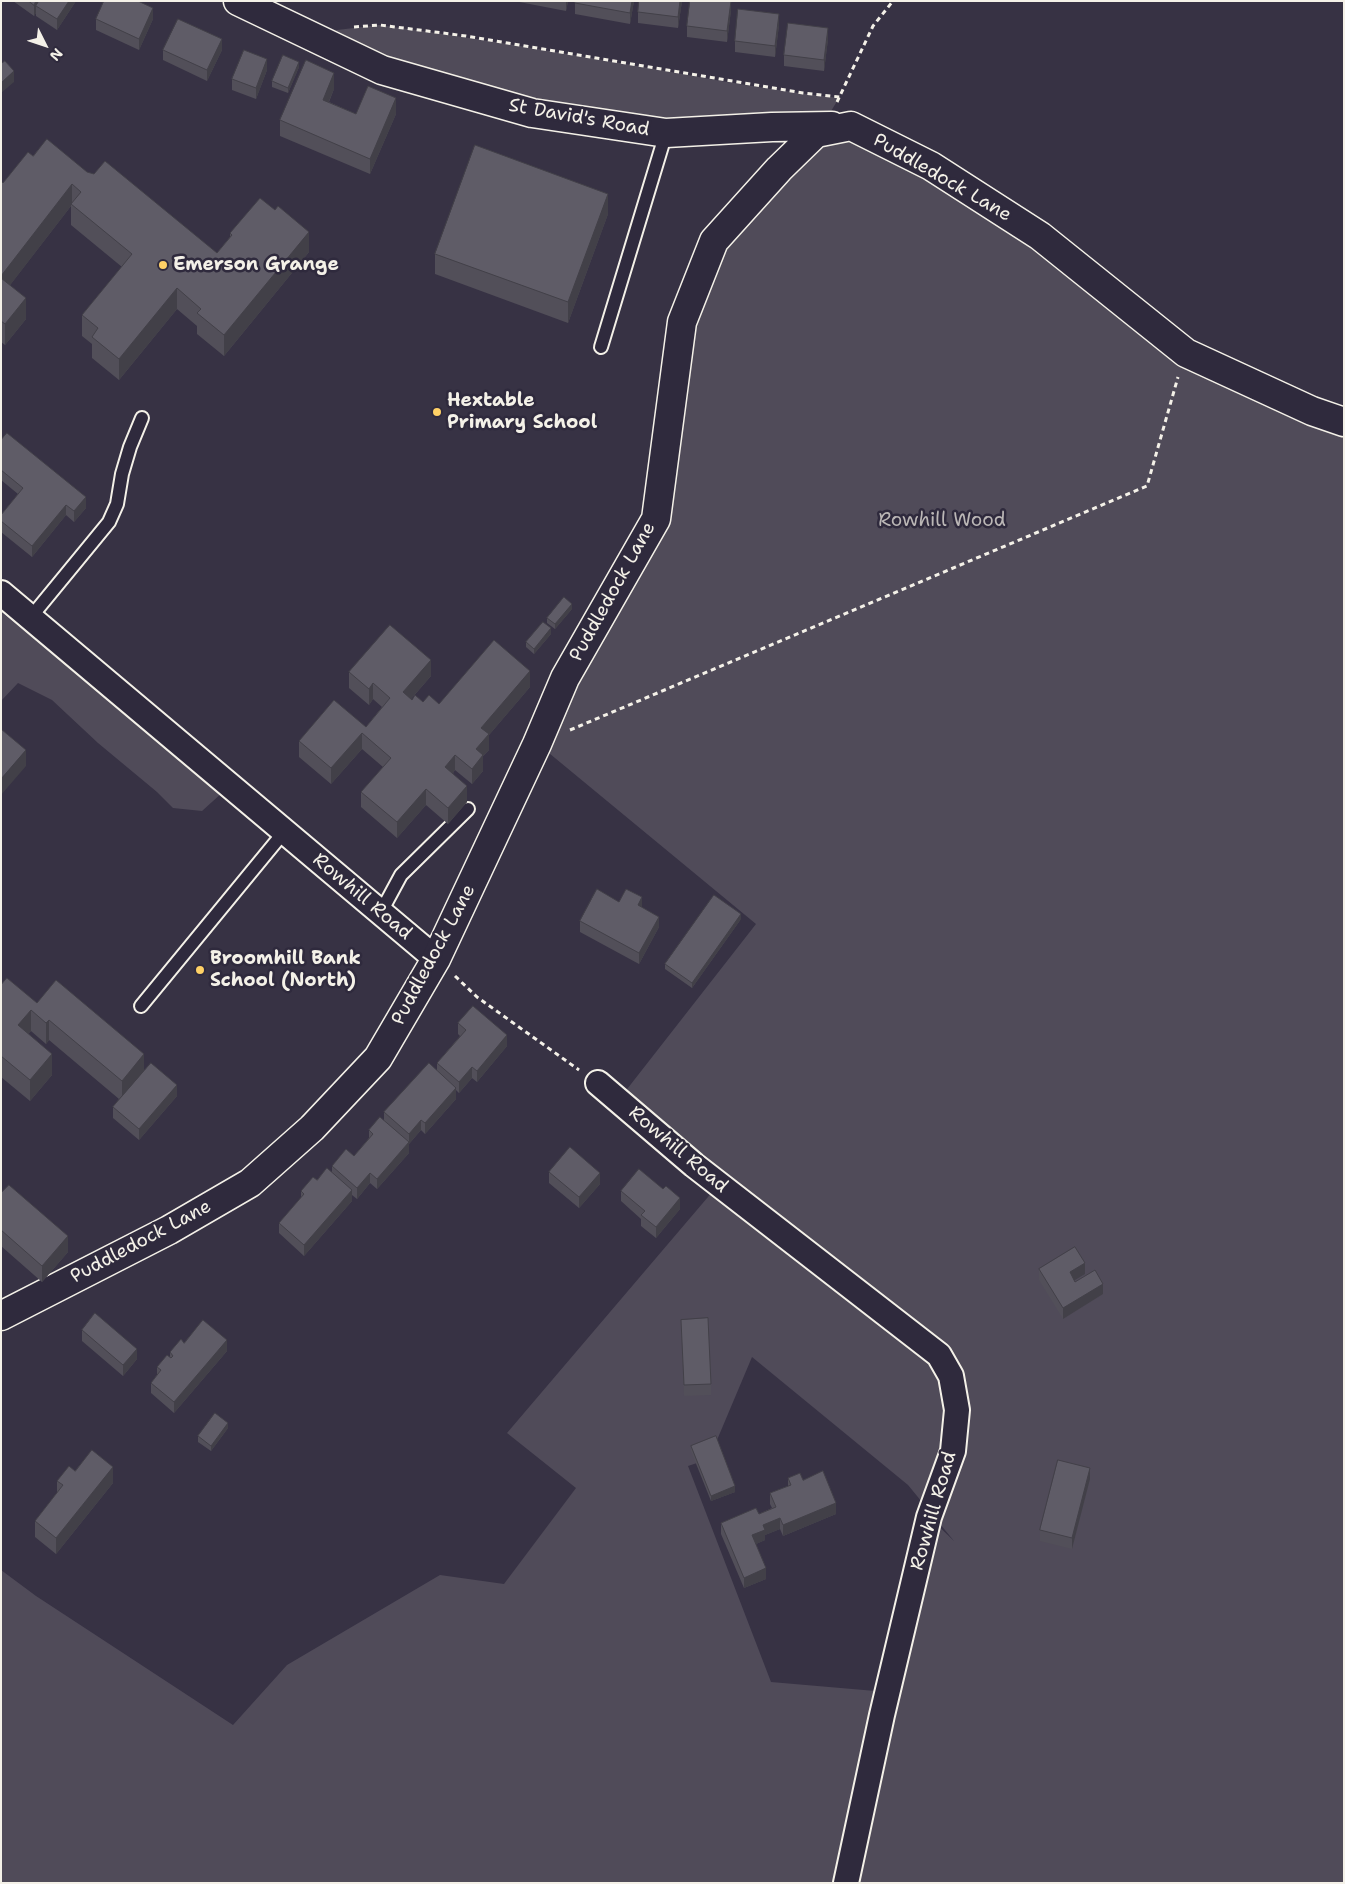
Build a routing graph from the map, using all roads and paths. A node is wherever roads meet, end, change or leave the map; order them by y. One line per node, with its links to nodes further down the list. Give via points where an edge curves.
1 (238, 1): 3 (street, St David's Road)
2 (893, 1): 3 (path, via 873,26 840,97 803,94 466,36 380,25 337,29)
3 (316, 39): 5 (street, St David's Road, via 382,70 532,113)
4 (851, 126): 5 (street, St David's Road); 7 (street, Puddledock Lane, via 930,166 1040,236); 12 (street, Puddledock Lane, via 816,133 714,241 682,322 656,519 564,678)
5 (666, 133): 6 (lane)
6 (601, 347)
7 (1186, 353): 9 (street, Puddledock Lane, via 1312,411); 12 (path, via 1147,486)
8 (142, 418): 11 (lane, via 122,474 118,504 109,522)
9 (1344, 422)
10 (1, 593): 11 (street, Rowhill Road)
11 (30, 617): 14 (street, Rowhill Road)
12 (537, 744): 16 (street, Puddledock Lane)
13 (468, 810): 15 (lane, via 402,875)
14 (284, 832): 15 (street, Rowhill Road); 17 (lane)
15 (381, 912): 16 (street, Rowhill Road)
16 (436, 959): 18 (path, via 477,997); 19 (street, Puddledock Lane, via 378,1058 312,1128 250,1183 169,1230)
17 (141, 1006)
18 (598, 1083): 20 (street, Rowhill Road, via 694,1165 939,1355 951,1376 957,1410 953,1451 929,1517)
19 (1, 1316)
20 (846, 1883)

